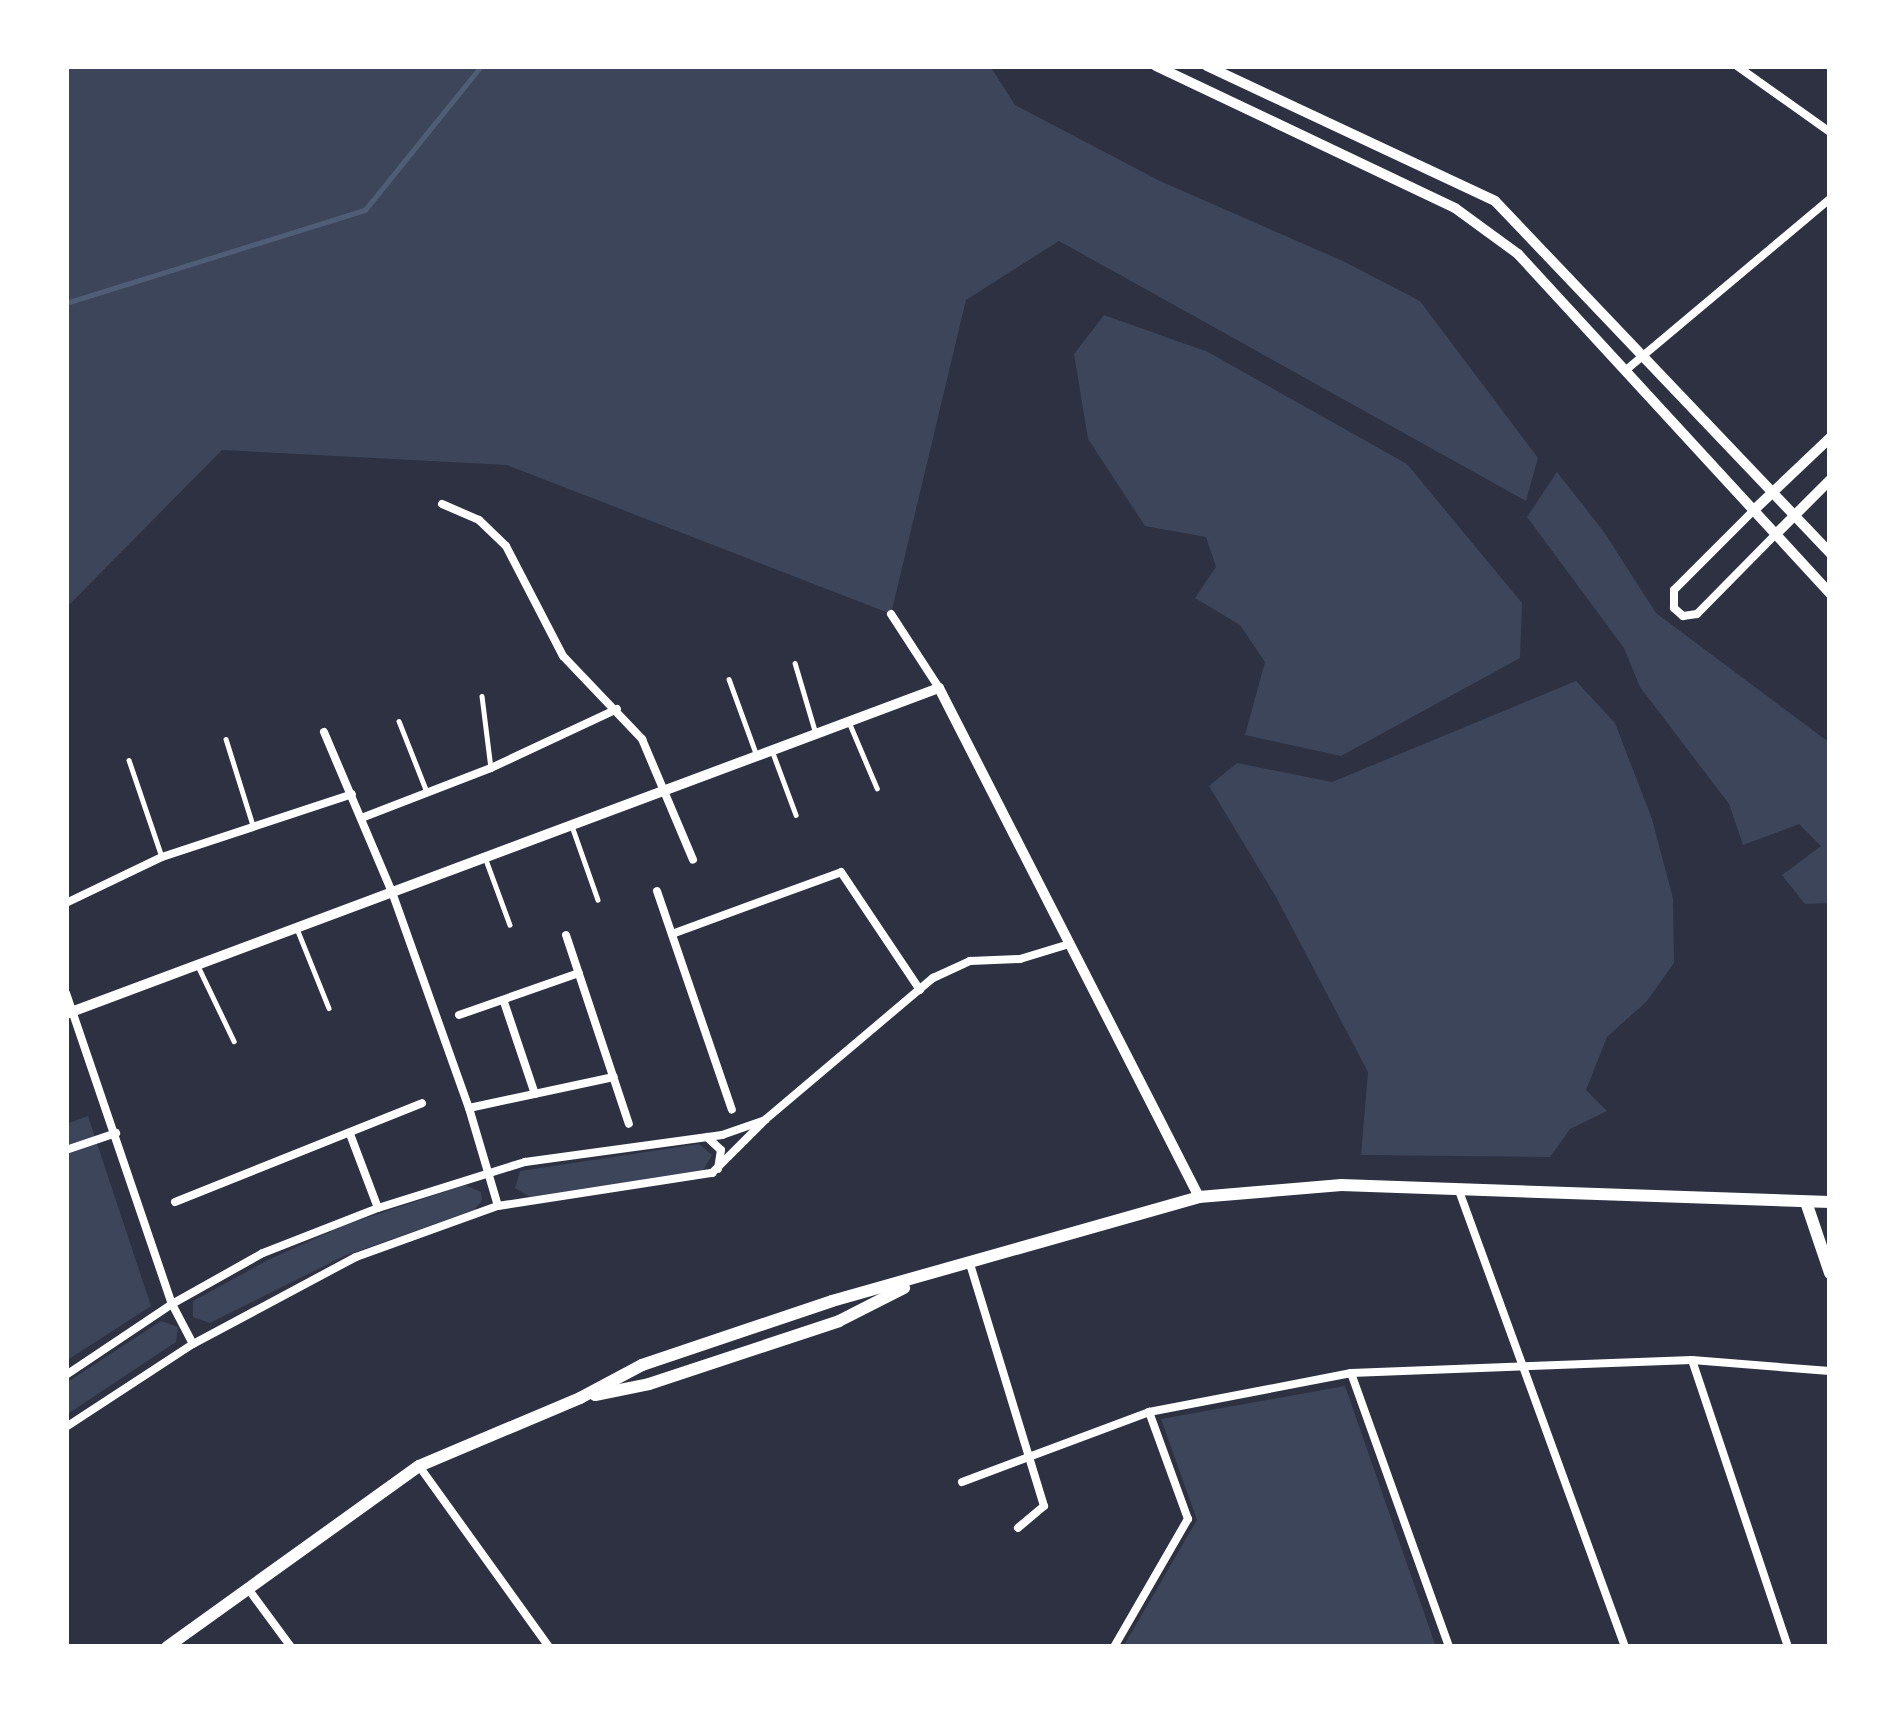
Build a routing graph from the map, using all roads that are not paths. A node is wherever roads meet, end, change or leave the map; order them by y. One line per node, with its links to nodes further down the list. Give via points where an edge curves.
1 (1156, 66): 6 (street)
2 (1207, 66): 4 (street)
3 (1737, 66): 5 (street)
4 (1317, 119): 6 (street); 8 (street)
5 (1830, 132)
6 (1306, 140): 9 (street)
7 (1830, 199): 10 (street)
8 (1495, 201): 9 (street); 10 (street)
9 (1477, 224): 11 (street, via 1519,254)
10 (1643, 354): 11 (street); 14 (street)
11 (1626, 370): 16 (street)
12 (1830, 438): 14 (street)
13 (1830, 480): 17 (street)
14 (1773, 492): 16 (street); 17 (street)
15 (442, 504): 26 (street, via 479,520 506,546 563,656)
16 (1754, 510): 18 (street); 18 (street, via 1674,590 1674,608 1696,614)
17 (1795, 515): 18 (street); 19 (street)
18 (1776, 534): 20 (street)
19 (1830, 553)
20 (1830, 593)
21 (891, 614): 24 (street)
22 (796, 664): 30 (lane)
23 (729, 679): 33 (lane)
24 (939, 688): 28 (street); 55 (street)
25 (482, 696): 35 (lane)
26 (617, 709): 35 (street); 37 (street)
27 (399, 722): 38 (lane)
28 (849, 722): 30 (street); 36 (lane)
29 (324, 732): 39 (street)
30 (815, 734): 32 (street)
31 (226, 739): 42 (lane)
32 (772, 750): 33 (street); 40 (lane)
33 (757, 756): 37 (street)
34 (129, 760): 44 (lane)
35 (491, 768): 38 (street)
36 (877, 788)
37 (668, 790): 43 (street); 46 (street)
38 (427, 792): 41 (street)
39 (352, 794): 41 (street); 42 (street)
40 (796, 814)
41 (364, 817): 48 (street)
42 (253, 825): 44 (street)
43 (571, 825): 45 (street); 49 (lane)
44 (162, 857): 50 (street)
45 (485, 857): 48 (street); 51 (lane)
46 (693, 860)
47 (657, 891): 53 (street)
48 (392, 892): 52 (street); 68 (street)
49 (598, 900)
50 (66, 903)
51 (510, 925)
52 (296, 926): 56 (street); 61 (lane)
53 (672, 934): 58 (street, via 841,872); 69 (street)
54 (566, 935): 57 (street)
55 (1066, 945): 58 (street, via 1020,959 970,961); 79 (street)
56 (196, 963): 62 (street); 64 (lane)
57 (579, 973): 60 (street); 65 (street)
58 (920, 990): 70 (street)
59 (66, 993): 62 (street)
60 (504, 1002): 63 (street); 66 (street)
61 (329, 1008)
62 (70, 1013): 72 (street)
63 (459, 1015)
64 (233, 1041)
65 (614, 1077): 66 (street); 71 (street)
66 (535, 1094): 68 (street)
67 (422, 1103): 73 (street)
68 (470, 1108): 77 (street)
69 (732, 1110)
70 (766, 1119): 74 (street); 76 (street)
71 (629, 1124)
72 (116, 1132): 75 (street); 88 (street)
73 (350, 1134): 80 (street); 84 (street)
74 (706, 1137): 76 (street, via 721,1150); 77 (street, via 593,1149)
75 (66, 1150)
76 (717, 1170): 83 (street)
77 (489, 1173): 83 (street); 84 (street)
78 (1458, 1188): 79 (main road, via 1342,1185); 81 (main road); 91 (street)
79 (1199, 1197): 85 (main road)
80 (175, 1202)
81 (1806, 1202): 82 (main road); 86 (main road)
82 (1830, 1202)
83 (498, 1206): 89 (street, via 356,1257)
84 (379, 1208): 88 (street, via 263,1252)
85 (970, 1264): 87 (main road); 98 (street)
86 (1830, 1273)
87 (927, 1277): 95 (main road, via 642,1365); 95 (main road, via 838,1321 649,1384)
88 (172, 1304): 89 (street); 94 (street)
89 (193, 1344): 97 (street)
90 (1692, 1360): 91 (street); 92 (street); 109 (street)
91 (1521, 1365): 93 (street); 108 (street)
92 (1830, 1371)
93 (1352, 1373): 96 (street); 107 (street)
94 (66, 1375)
95 (580, 1398): 99 (main road)
96 (1149, 1412): 98 (street); 106 (street, via 1188,1519)
97 (66, 1426)
98 (1028, 1458): 100 (street); 101 (street, via 1044,1509)
99 (419, 1466): 102 (main road); 105 (street)
100 (962, 1482)
101 (1018, 1528)
102 (249, 1590): 103 (main road); 104 (street)
103 (167, 1647)
104 (291, 1647)
105 (549, 1647)
106 (1114, 1647)
107 (1449, 1647)
108 (1625, 1647)
109 (1788, 1647)

